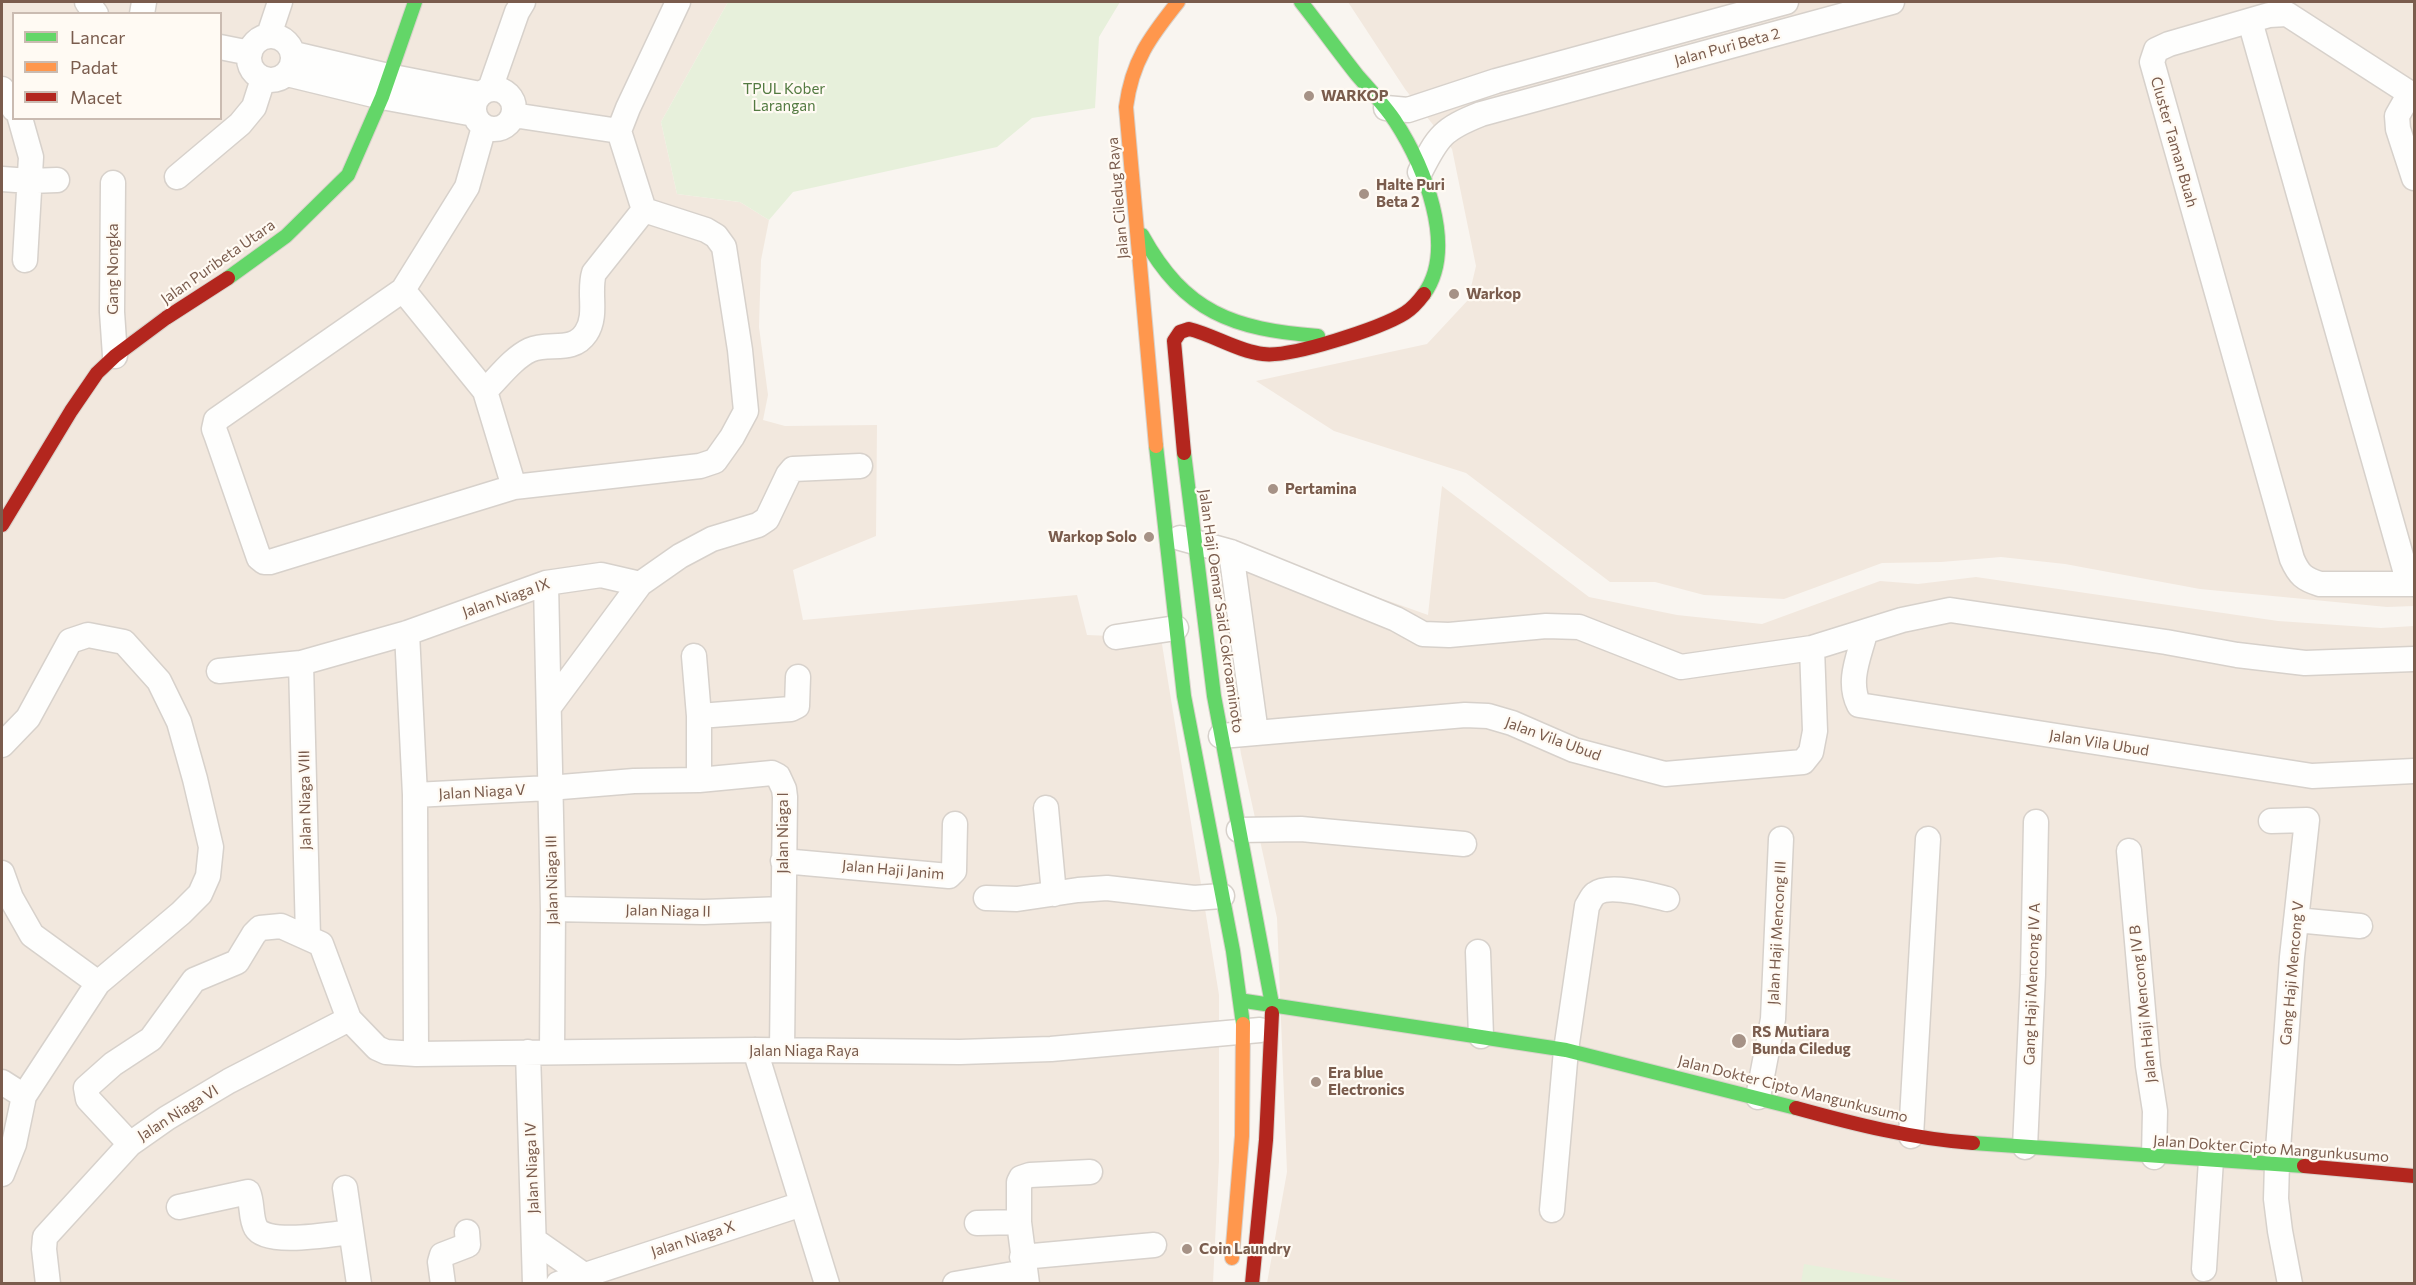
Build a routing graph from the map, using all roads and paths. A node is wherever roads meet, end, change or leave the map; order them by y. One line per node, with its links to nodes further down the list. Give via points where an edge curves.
1 (280, 2): 11 (street)
2 (415, 2): 17 (main road, Jalan Puribeta Utara)
3 (523, 2): 21 (street)
4 (678, 2): 26 (street)
5 (1178, 2): 35 (main road, Jalan Ciledug Raya, via 1143,47 1129,77 1126,107)
6 (1301, 2): 22 (main road, Jalan Haji Oemar Said Cokroaminoto)
7 (1892, 2): 10 (street, Jalan Puri Beta 2)
8 (1781, 3): 10 (street); 15 (street, Jalan Puri Beta 2)
9 (2250, 21): 20 (street, via 2269,15 2296,18); 49 (street, Cluster Taman Buah); 49 (street, Cluster Taman Buah, via 2162,46 2152,62 2292,559 2299,574 2320,584)
10 (1785, 31): 19 (street, Jalan Puri Beta 2)
11 (269, 35): 13 (street, via 260,38); 14 (street, via 289,44)
12 (222, 46): 13 (street)
13 (250, 53): 16 (street, via 252,69)
14 (291, 64): 16 (street, via 280,79); 17 (street)
15 (1551, 66): 18 (street, Jalan Puri Beta 2); 19 (street)
16 (263, 79): 28 (street, via 254,107 240,124)
17 (385, 86): 21 (street); 39 (main road, Jalan Puribeta Utara, via 359,152 338,186 286,236)
18 (1471, 89): 22 (street, Jalan Puri Beta 2, via 1408,110); 23 (street)
19 (1562, 92): 23 (street, Jalan Puri Beta 2)
20 (2412, 95): 29 (street, via 2397,116)
21 (482, 106): 24 (street, via 491,129 504,126); 24 (street, via 497,89 509,96); 37 (street, via 467,187)
22 (1386, 108): 27 (main road, Jalan Haji Oemar Said Cokroaminoto)
23 (1481, 114): 27 (street, Jalan Puri Beta 2, via 1444,132)
24 (513, 115): 26 (street)
25 (21, 120): 32 (street, via 31,158)
26 (619, 131): 34 (street)
27 (1420, 172): 38 (main road, Jalan Haji Oemar Said Cokroaminoto, via 1435,217 1438,245 1437,263 1428,287 1404,314)
28 (177, 177)
29 (2415, 178)
30 (2, 179): 32 (street)
31 (57, 180): 32 (street)
32 (30, 181): 36 (street)
33 (113, 183): 39 (street, Gang Nongka)
34 (644, 210): 40 (street, via 594,273 592,317 586,332 574,344 534,348 523,354); 42 (street, via 706,231 724,247 746,411 732,437 708,465)
35 (1135, 216): 38 (main road, via 1165,274 1207,310 1257,329); 44 (main road, Jalan Ciledug Raya)
36 (25, 260)
37 (404, 291): 40 (street); 42 (street, via 216,420 214,429 259,558 270,562)
38 (1341, 337): 45 (main road, Jalan Haji Oemar Said Cokroaminoto, via 1269,355 1247,351 1196,330 1177,334 1174,347 1178,402)
39 (115, 356): 43 (main road, Jalan Puribeta Utara, via 97,373 71,411)
40 (485, 391): 42 (street)
41 (860, 466): 48 (street, via 793,469 767,519 712,539)
42 (514, 487)
43 (2, 525)
44 (1166, 535): 45 (street); 50 (main road)
45 (1194, 541): 46 (street); 63 (main road, Jalan Haji Oemar Said Cokroaminoto)
46 (1231, 552): 54 (street, via 1396,619 1423,634 1579,627 1681,668); 62 (street)
47 (546, 583): 48 (street, Jalan Niaga IX, via 601,575); 51 (street, Jalan Niaga IX); 60 (street, Jalan Niaga III)
48 (640, 584): 60 (street)
49 (2412, 584)
50 (1176, 628): 53 (street); 81 (main road, via 1184,696)
51 (407, 633): 57 (street, Jalan Niaga IX); 68 (street)
52 (1865, 633): 54 (street); 56 (street, via 1950,610 2305,663); 65 (street, Jalan Vila Ubud, via 1853,680 1853,693 1859,705 2313,776)
53 (1116, 637)
54 (1812, 648): 62 (street, Jalan Vila Ubud, via 1815,731 1811,752 1803,762 1665,774 1574,750 1512,723 1465,714)
55 (694, 656): 61 (street)
56 (2415, 659)
57 (301, 663): 58 (street, Jalan Niaga IX); 88 (street, Jalan Niaga VIII)
58 (219, 671)
59 (798, 677): 61 (street, via 799,699 791,709)
60 (549, 707): 67 (street, Jalan Niaga III)
61 (699, 716): 66 (street)
62 (1256, 733): 63 (street, Jalan Vila Ubud)
63 (1221, 736): 73 (main road, Jalan Haji Oemar Said Cokroaminoto)
64 (2, 745): 90 (street, via 28,718 70,641 88,635 124,642 159,681 179,722 211,848 208,876 200,894 181,913)
65 (2415, 771)
66 (699, 780): 67 (street, Jalan Niaga I, via 634,780); 78 (street, Jalan Niaga I, via 772,773 778,776 785,797)
67 (549, 788): 68 (street, Jalan Niaga V); 84 (street, Jalan Niaga III)
68 (415, 795): 102 (street)
69 (1046, 808): 80 (street)
70 (2271, 820): 86 (street, Gang Haji Mencong V, via 2307,820)
71 (2036, 822): 108 (street, Gang Haji Mencong IV A)
72 (955, 824): 78 (street, Jalan Haji Janim, via 954,871 949,876)
73 (1239, 830): 76 (street, via 1301,829); 92 (main road, Jalan Haji Oemar Said Cokroaminoto)
74 (1781, 838): 105 (street, Jalan Haji Mencong III, via 1773,1019)
75 (1928, 839): 106 (street)
76 (1464, 844)
77 (2129, 851): 109 (street, Jalan Haji Mencong IV B, via 2146,1044 2156,1111)
78 (783, 861): 85 (street, Jalan Niaga I)
79 (2, 873): 90 (street, via 32,935)
80 (1054, 894): 81 (street, via 1107,888 1194,898); 82 (street)
81 (1222, 896): 91 (main road)
82 (986, 898)
83 (1667, 900): 99 (street, via 1608,889 1595,894 1587,906)
84 (553, 909): 85 (street, Jalan Niaga II); 101 (street, Jalan Niaga III)
85 (783, 909): 98 (street, Jalan Niaga I)
86 (2296, 920): 87 (street); 111 (street, Gang Haji Mencong V)
87 (2360, 926)
88 (308, 938): 93 (street, via 321,944); 107 (street, via 281,926 260,928 237,962 194,980 151,1039 86,1088 88,1099)
89 (1478, 952): 96 (street)
90 (98, 983): 104 (street)
91 (1241, 1000): 92 (main road, Jalan Dokter Cipto Mangunkusumo); 94 (main road)
92 (1272, 1004): 95 (main road, Jalan Haji Oemar Said Cokroaminoto); 96 (main road, Jalan Dokter Cipto Mangunkusumo)
93 (349, 1019): 102 (street, Jalan Niaga Raya, via 377,1048); 107 (street, Jalan Niaga VI, via 229,1081)
94 (1244, 1029): 95 (street, Jalan Niaga Raya); 98 (street, Jalan Niaga Raya, via 1174,1039 1051,1048 960,1052); 127 (main road, via 1242,1136)
95 (1271, 1030): 136 (main road, Jalan Haji Oemar Said Cokroaminoto, via 1266,1140)
96 (1481, 1036): 99 (main road, Jalan Dokter Cipto Mangunkusumo)
97 (755, 1050): 98 (street, Jalan Niaga Raya); 101 (street, Jalan Niaga Raya); 116 (street)
98 (782, 1050)
99 (1566, 1050): 105 (main road, Jalan Dokter Cipto Mangunkusumo); 118 (street)
100 (528, 1052): 101 (street, Jalan Niaga Raya); 102 (street, Jalan Niaga Raya); 123 (street, Jalan Niaga IV)
101 (552, 1052)
102 (416, 1054)
103 (2, 1082): 104 (street)
104 (24, 1095): 113 (street, via 14,1144)
105 (1758, 1097): 106 (main road, Jalan Dokter Cipto Mangunkusumo)
106 (1911, 1136): 108 (main road, Jalan Dokter Cipto Mangunkusumo)
107 (130, 1144): 129 (street, Jalan Niaga VI, via 45,1237)
108 (2025, 1147): 109 (main road, Jalan Dokter Cipto Mangunkusumo)
109 (2154, 1157): 110 (main road, Jalan Dokter Cipto Mangunkusumo)
110 (2211, 1160): 111 (main road, Jalan Dokter Cipto Mangunkusumo); 125 (street)
111 (2277, 1163): 114 (main road, Jalan Dokter Cipto Mangunkusumo); 137 (street, Gang Haji Mencong V, via 2279,1220)
112 (1090, 1172): 119 (street, via 1021,1178 1017,1187)
113 (2, 1174)
114 (2415, 1176)
115 (345, 1188): 122 (street)
116 (802, 1204): 128 (street, Jalan Niaga X); 134 (street)
117 (179, 1207): 122 (street, via 248,1192 254,1226 273,1239)
118 (1552, 1210)
119 (1019, 1222): 120 (street); 126 (street)
120 (977, 1223)
121 (466, 1232): 131 (street, via 468,1245 442,1255)
122 (351, 1233): 130 (street)
123 (534, 1240): 128 (street); 132 (street, Jalan Niaga IV)
124 (1154, 1245): 126 (street)
125 (2204, 1269)
126 (1025, 1271): 135 (street)
127 (1231, 1272)
128 (599, 1275): 133 (street, Jalan Niaga X)
129 (48, 1284)
130 (359, 1284)
131 (443, 1284)
132 (535, 1284)
133 (558, 1284)
134 (827, 1284)
135 (955, 1284)
136 (1252, 1284)
137 (2290, 1284)

